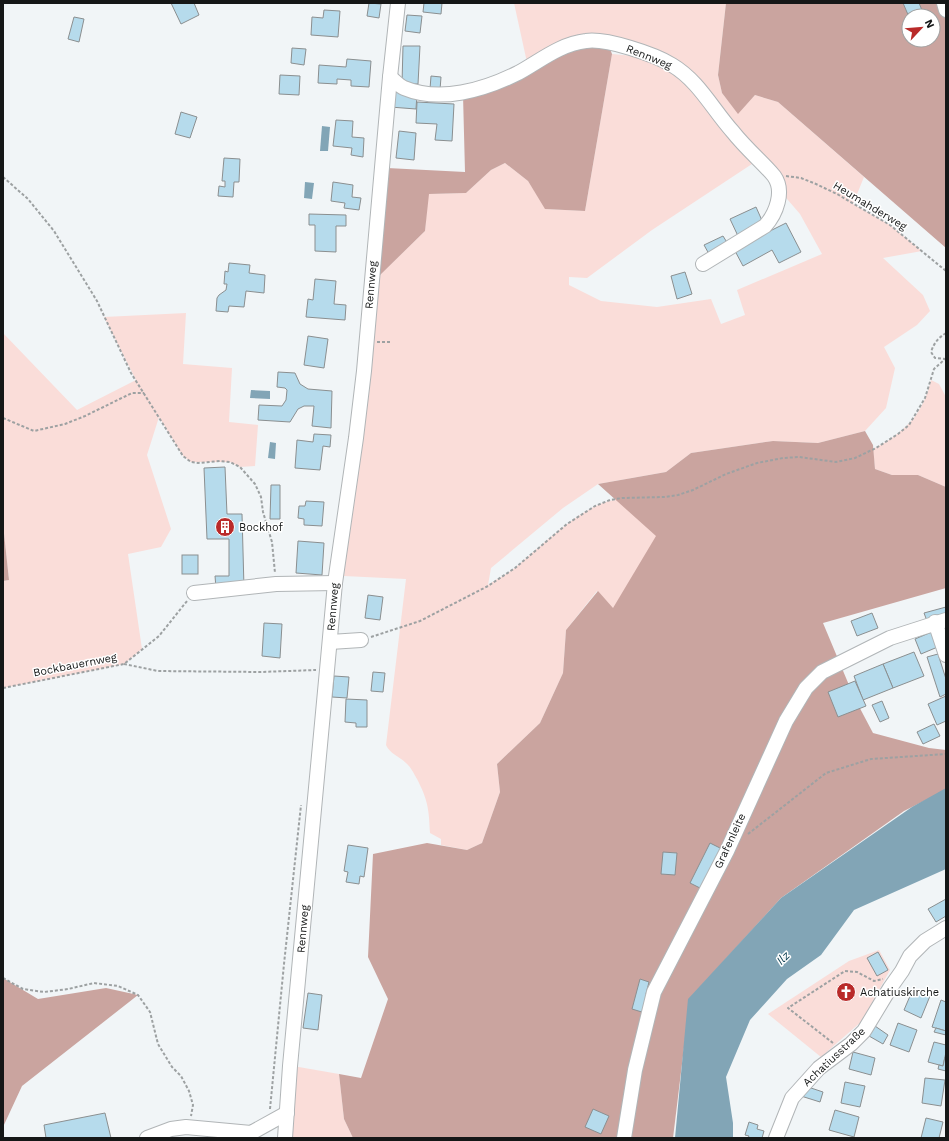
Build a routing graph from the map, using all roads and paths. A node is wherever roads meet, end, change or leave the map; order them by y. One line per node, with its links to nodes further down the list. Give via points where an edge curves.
1 (398, 3): 4 (street, Rennweg)
2 (944, 3): 3 (street)
3 (946, 10)
4 (390, 77): 6 (street, Rennweg, via 403,88 445,95 495,83 572,44 600,40 658,58 682,72 694,83 732,132); 13 (street, Rennweg, via 363,378)
5 (3, 177): 11 (path, via 28,199 54,231 96,302 131,373)
6 (775, 177): 7 (street, via 779,192 770,220 761,229); 8 (path, Heumahderweg, via 801,178 837,194 890,225)
7 (703, 264)
8 (946, 271)
9 (946, 333): 10 (path, via 933,345 931,352 935,358)
10 (945, 359): 17 (path, via 934,369 925,398 909,425 876,448 855,458 836,462 799,457 782,458 757,463 726,474 678,495 610,500 568,524 515,568 488,586 420,621)
11 (144, 393): 12 (path, via 132,393 86,416 34,431); 14 (path, via 183,456 198,463 230,462 240,467 255,484 261,497 272,542)
12 (3, 418)
13 (335, 583): 14 (street); 18 (street, Rennweg)
14 (276, 584): 15 (street)
15 (194, 593): 20 (path, Bockbauernweg, via 159,636)
16 (941, 621): 19 (street); 36 (street, Grafenleite, via 890,638 822,672 806,688 786,722 727,851 654,992 635,1070)
17 (361, 640): 18 (street)
18 (330, 642): 30 (street, Rennweg)
19 (946, 655)
20 (124, 664): 21 (path, via 158,671); 22 (path, Bockbauernweg)
21 (316, 670)
22 (3, 688)
23 (946, 754): 25 (path, via 871,760 826,773)
24 (302, 798): 31 (path)
25 (744, 838)
26 (946, 928): 28 (street, Achatiusstraße, via 925,941 910,956)
27 (3, 978): 32 (path, via 23,989 44,992 94,983 118,986 138,995 150,1012 158,1044 189,1091 193,1104)
28 (894, 982): 29 (street, Achatiusstraße, via 864,1031); 29 (path, via 884,978 874,981 857,972 845,971 788,1008)
29 (842, 1050): 37 (street, Achatiusstraße, via 819,1068 792,1098)
30 (287, 1113): 31 (street); 35 (street, Rennweg)
31 (270, 1123): 33 (street)
32 (190, 1128): 33 (street); 34 (street, via 171,1129)
33 (255, 1135)
34 (147, 1138)
35 (285, 1138)
36 (624, 1138)
37 (776, 1138)

